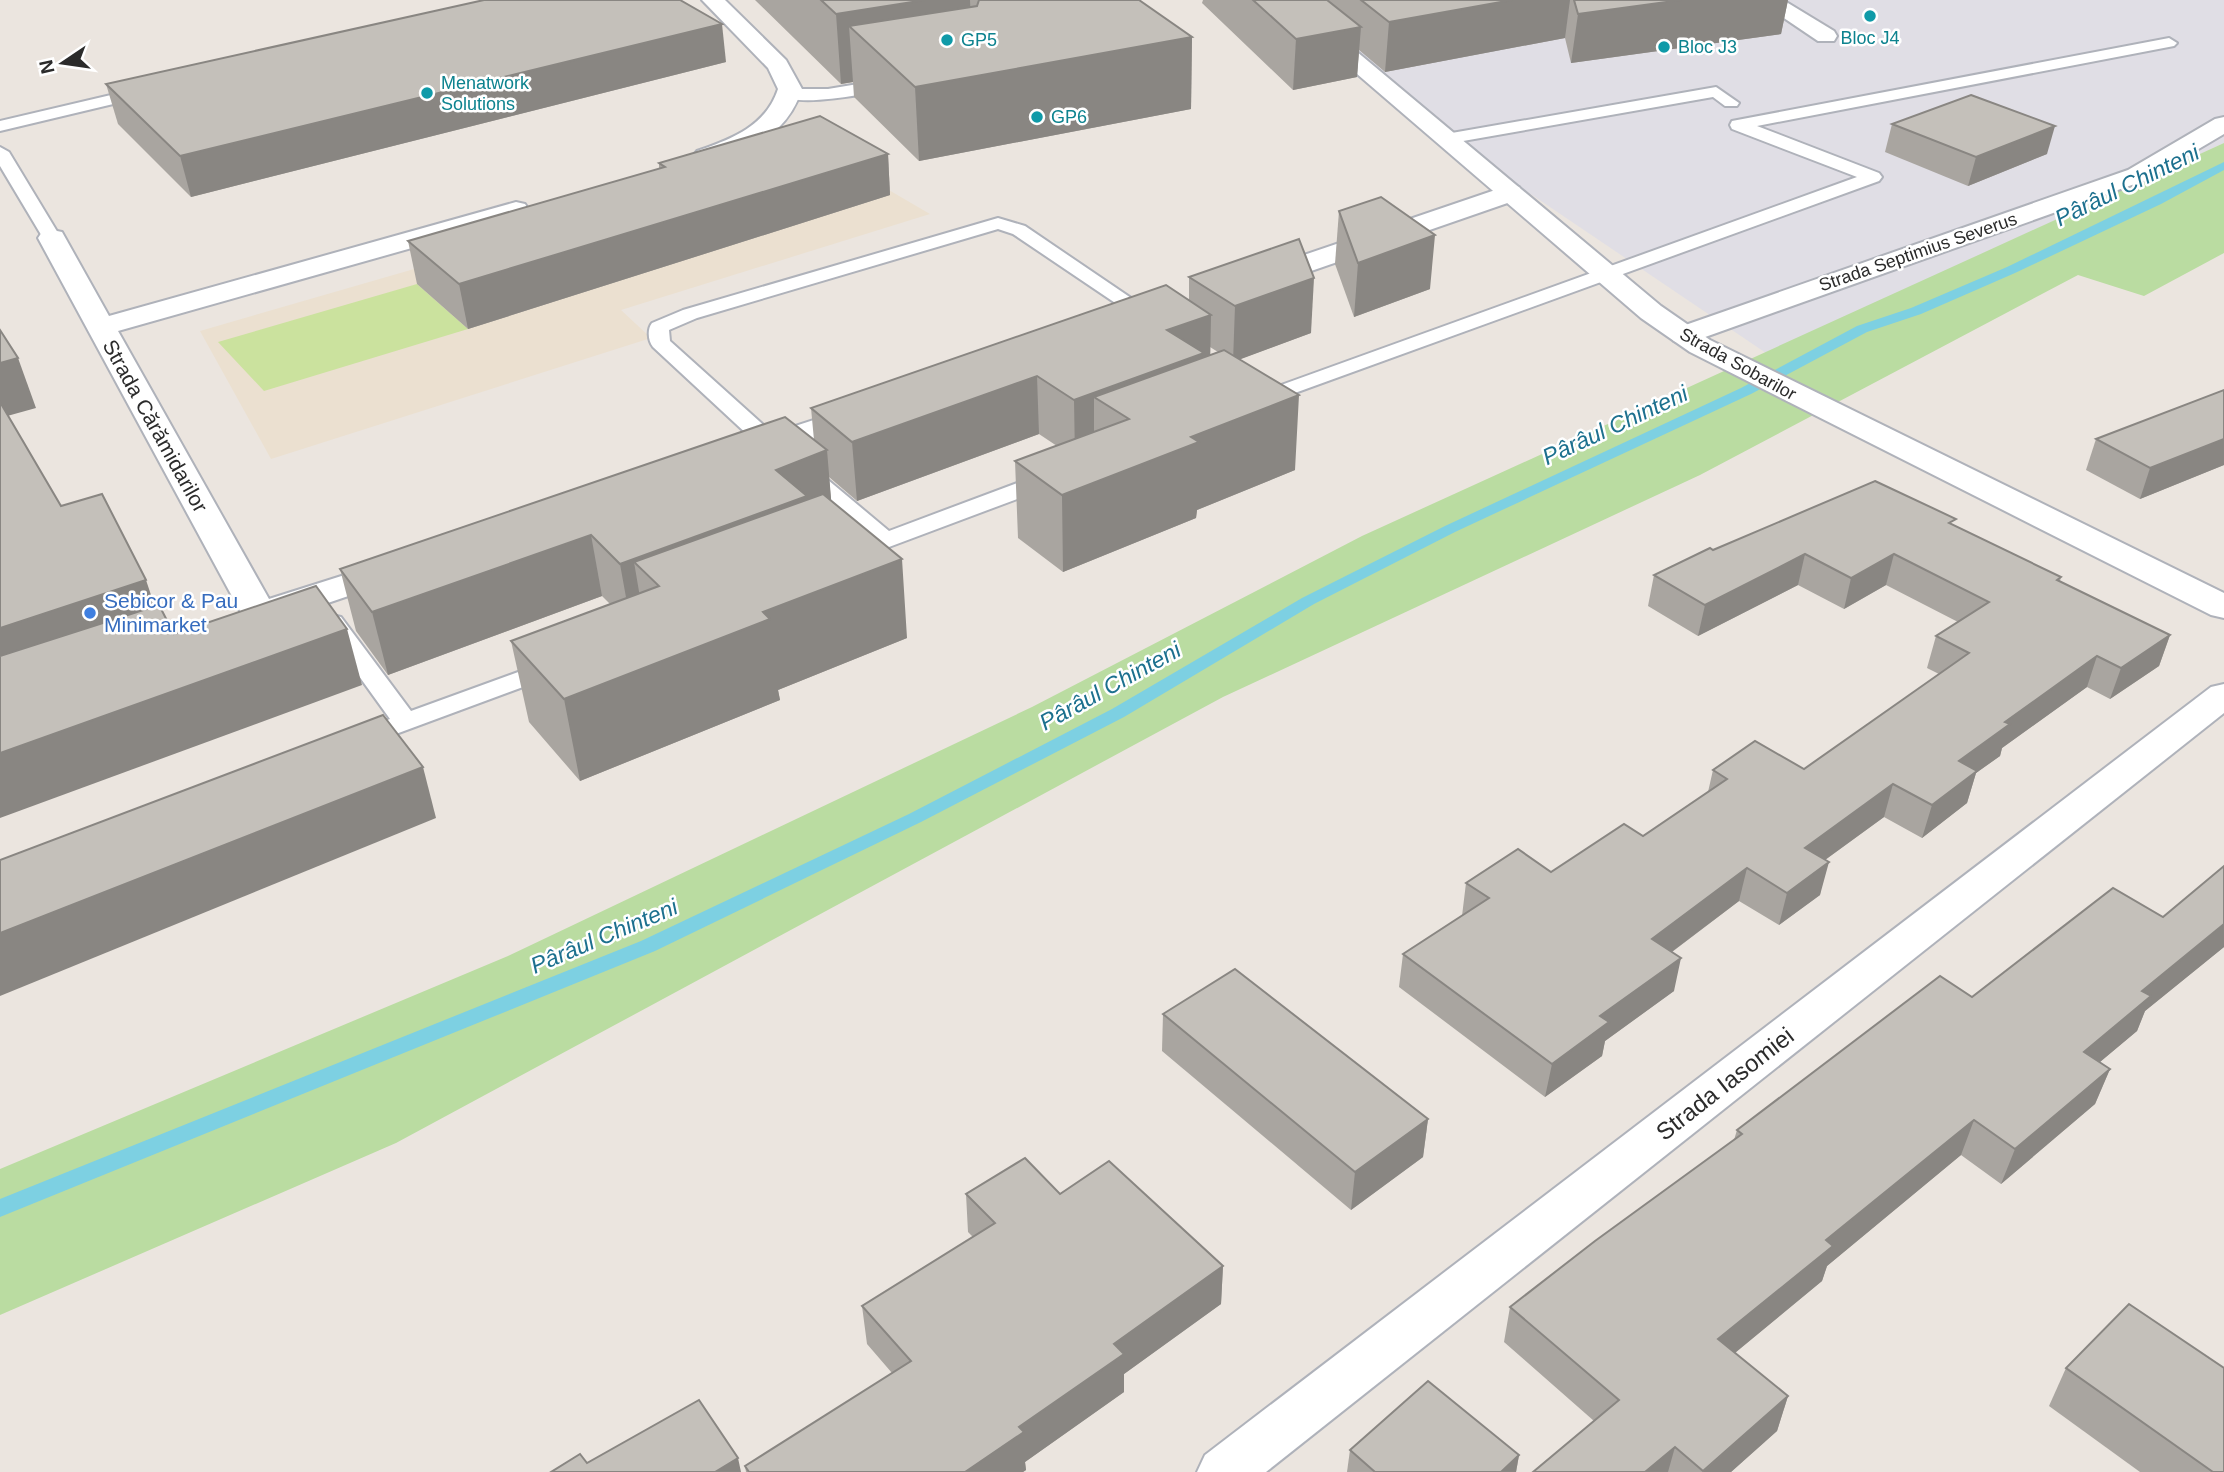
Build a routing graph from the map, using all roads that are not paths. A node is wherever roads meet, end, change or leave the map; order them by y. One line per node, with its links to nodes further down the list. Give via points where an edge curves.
1 (713, 0): 8 (street, via 778,65 788,80)
2 (1282, 0): 12 (street, Strada Sobarilor)
3 (1768, 0): 4 (street)
4 (1826, 36)
5 (2169, 43): 18 (lane, via 1738,125 1873,177)
6 (907, 81): 8 (lane, via 828,94)
7 (160, 88): 11 (lane)
8 (789, 94): 14 (street, via 777,118 760,133)
9 (1731, 103): 12 (lane, via 1716,92)
10 (2224, 124): 23 (street, Strada Septimius Severus, via 2137,175)
11 (0, 126)
12 (1446, 139): 15 (street, Strada Sobarilor)
13 (0, 152): 17 (lane)
14 (683, 163)
15 (1510, 193): 18 (street, Strada Sobarilor); 19 (street)
16 (540, 203): 21 (street)
17 (52, 238): 21 (street, Strada Cărămidarilor)
18 (1607, 275): 23 (street, Strada Sobarilor); 25 (lane)
19 (1226, 291)
20 (1165, 319): 22 (street); 28 (lane, via 1019,230 998,223 659,327 660,343)
21 (101, 327): 36 (street, Strada Cărămidarilor, via 246,619)
22 (1110, 330)
23 (1684, 335): 35 (street, Strada Sobarilor, via 1814,405)
24 (1245, 382): 25 (lane)
25 (1266, 397): 27 (lane)
26 (888, 405): 28 (street)
27 (1227, 412)
28 (771, 444): 29 (street); 31 (lane)
29 (732, 457)
30 (1072, 470): 31 (lane)
31 (886, 540): 33 (lane)
32 (418, 561): 36 (street)
33 (823, 564)
34 (2224, 573): 35 (street)
35 (2191, 589): 37 (street, Strada Sobarilor)
36 (314, 596): 40 (lane)
37 (2224, 607)
38 (571, 660): 40 (lane)
39 (2224, 695): 42 (street, Strada Iasomiei)
40 (406, 722): 41 (lane)
41 (342, 746)
42 (1225, 1472)

